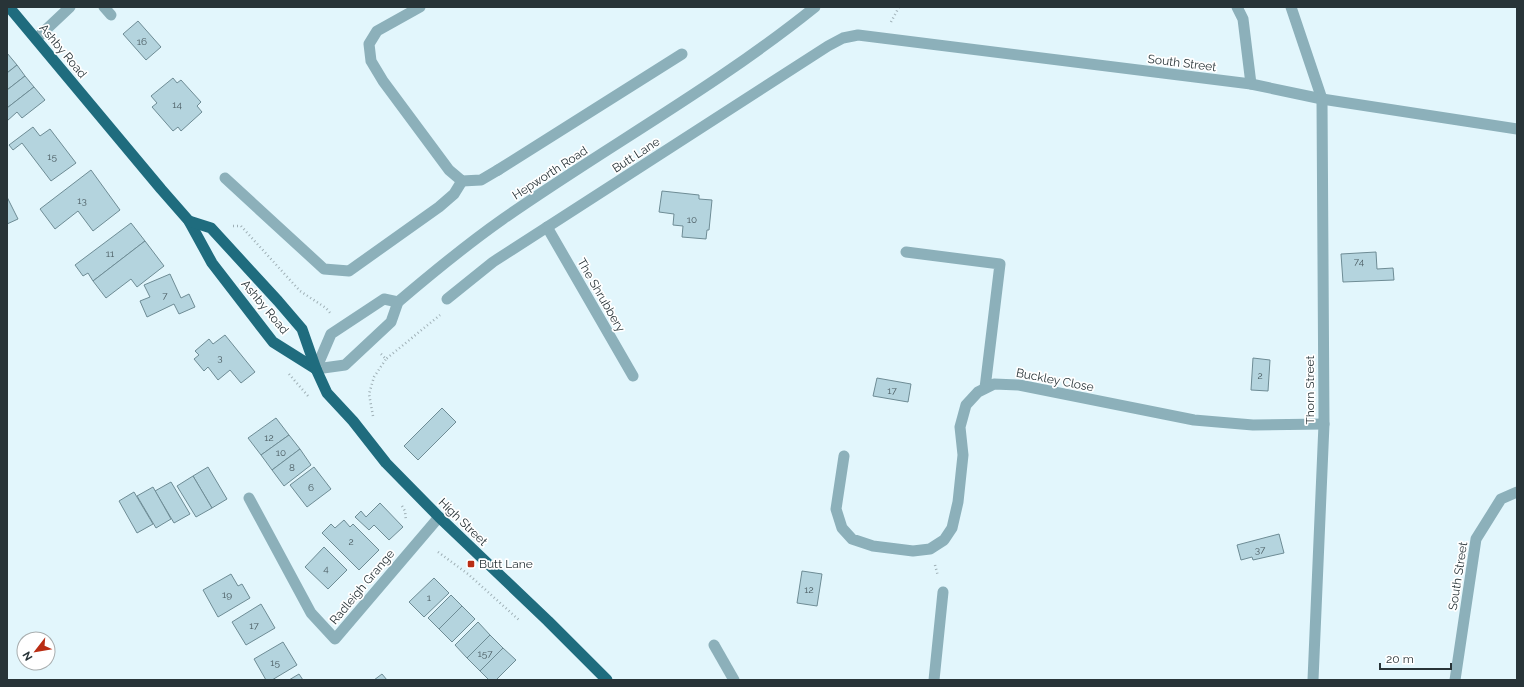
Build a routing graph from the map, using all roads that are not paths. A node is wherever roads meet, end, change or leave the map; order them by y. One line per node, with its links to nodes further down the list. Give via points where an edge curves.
1 (9, 7): 8 (highway, Ashby Road)
2 (70, 7): 8 (street)
3 (420, 7): 14 (street, via 377,31 369,44 371,61 449,170)
4 (815, 7): 19 (street, Hepworth Road, via 695,94 502,220)
5 (1237, 7): 10 (street, via 1243,18)
6 (1291, 7): 11 (street, Thorn Street)
7 (843, 38): 10 (street, South Street, via 858,35); 16 (street, Butt Lane)
8 (36, 39): 15 (highway, Ashby Road)
9 (682, 54): 14 (street, via 481,180)
10 (1251, 84): 11 (street, South Street)
11 (1322, 99): 12 (street, South Street); 23 (street, Thorn Street)
12 (1517, 129)
13 (226, 178): 14 (street, via 324,269 349,271 439,207 454,194)
14 (462, 181)
15 (189, 221): 20 (highway, Ashby Road, via 212,263 273,342); 20 (highway, Ashby Road, via 212,228 283,306 302,329)
16 (547, 227): 18 (street, Butt Lane, via 493,262); 21 (street, The Shrubbery)
17 (906, 252): 22 (street, via 1000,264)
18 (446, 299)
19 (398, 302): 20 (street, via 391,322 345,365); 20 (street, via 384,299 331,334)
20 (316, 369): 27 (highway, High Street, via 327,393 386,463)
21 (633, 376)
22 (985, 388): 23 (street, Buckley Close, via 994,384 1019,385 1194,420 1253,425); 24 (street, Buckley Close, via 966,405 960,427 963,455 958,502 952,528 944,540 930,549 913,551 873,546 852,539 842,528 836,508)
23 (1324, 424): 33 (street, Thorn Street)
24 (844, 456)
25 (1517, 492): 34 (street, South Street, via 1501,499 1476,539)
26 (249, 498): 27 (street, Radleigh Grange, via 310,612 335,639)
27 (438, 517): 30 (highway, High Street, via 553,626)
28 (943, 592): 32 (street)
29 (714, 645): 31 (street)
30 (605, 680)
31 (734, 680)
32 (934, 680)
33 (1313, 680)
34 (1455, 680)

